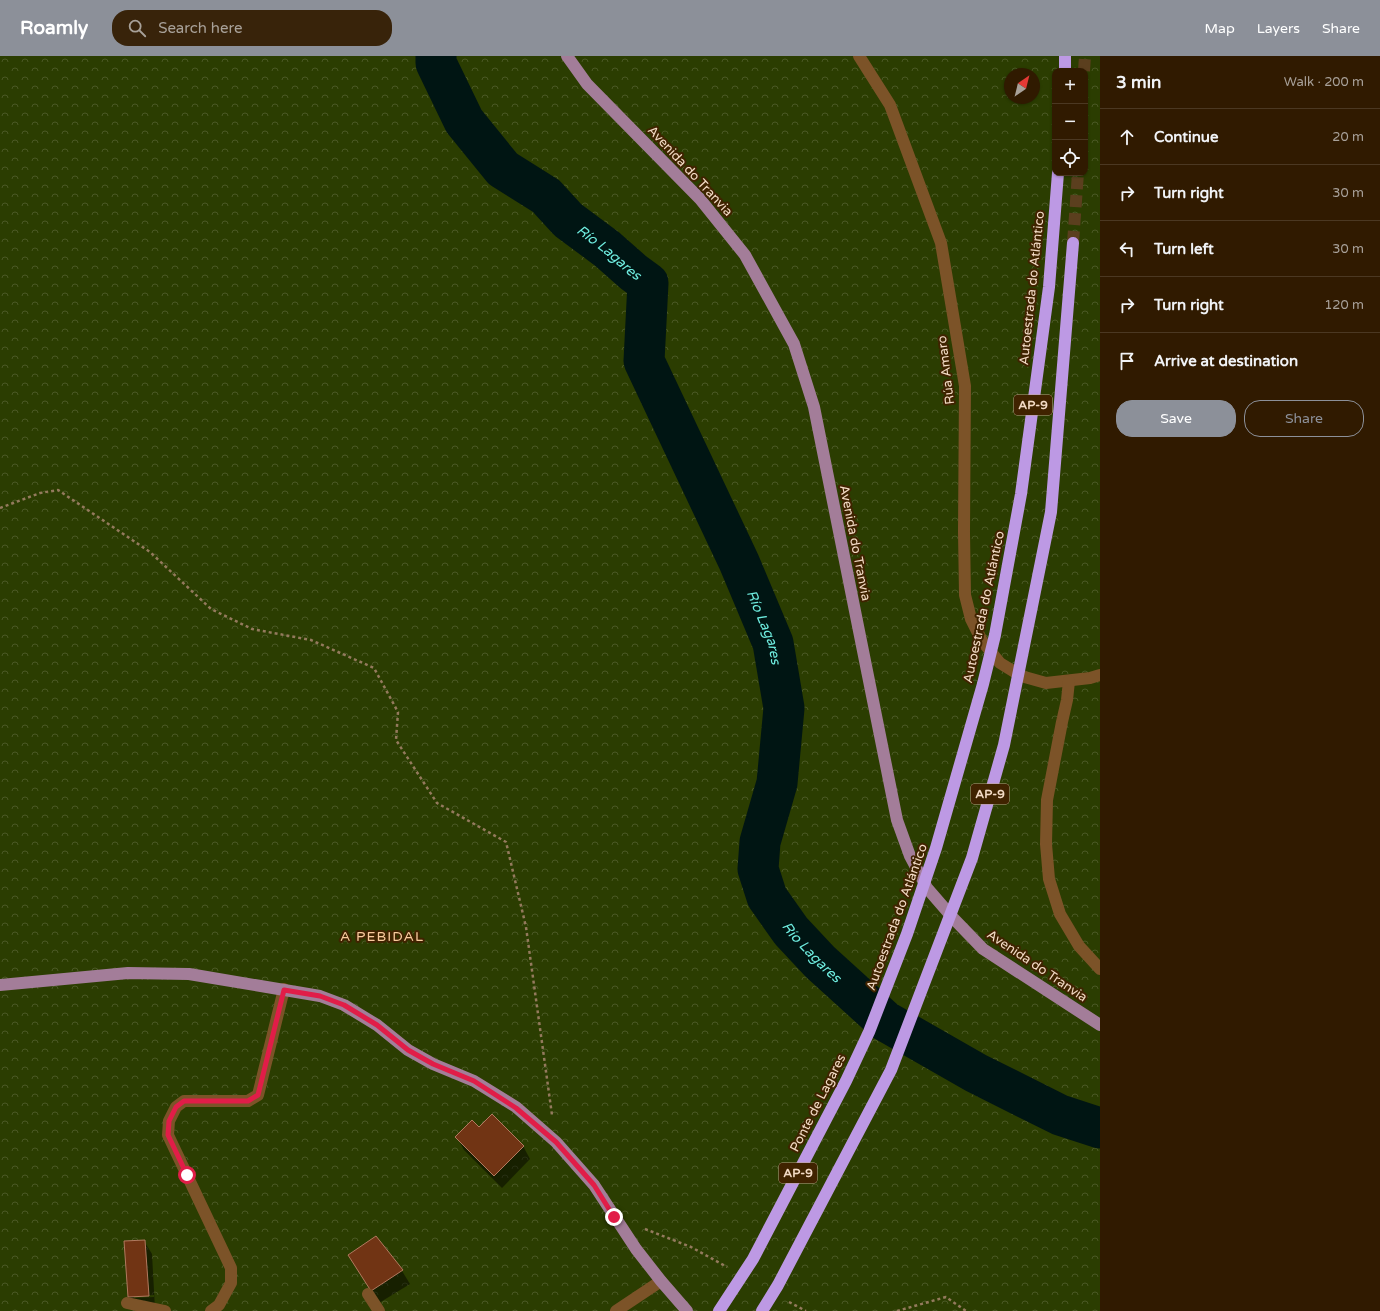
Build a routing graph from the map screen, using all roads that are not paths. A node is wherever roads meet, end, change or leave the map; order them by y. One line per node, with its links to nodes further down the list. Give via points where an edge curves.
1 (567, 56): 12 (main road, Avenida do Tranvia, via 587,84 700,199 745,255 794,344 814,407 897,820 913,862 928,888 983,949)
2 (859, 56): 8 (street, Rúa Amaro, via 890,106 941,243 965,386 965,595 971,619 982,641 1000,663 1021,676 1046,683)
3 (1065, 56): 4 (highway)
4 (1065, 68)
5 (1058, 176): 13 (highway, Autoestrada do Atlántico / AP-9, via 1049,287 1022,486 995,635 936,848 907,934)
6 (1073, 243): 23 (highway, AP-9, via 1051,512 1004,745 972,858 891,1070)
7 (1100, 675): 8 (street)
8 (1069, 681): 9 (street, via 1047,800 1046,844 1049,879 1060,914 1080,946)
9 (1100, 969)
10 (0, 986): 11 (main road, via 128,973 188,974)
11 (284, 990): 14 (main road, via 320,996 344,1005 377,1025 408,1050 433,1064 474,1081 516,1108 556,1142 594,1185 636,1249); 18 (street, via 258,1095 248,1101 184,1101 176,1107 169,1121 168,1135 231,1268 231,1283 219,1305)
12 (1100, 1025)
13 (869, 1032): 22 (highway, Ponte de Lagares / AP-9, via 846,1082 753,1259)
14 (661, 1281): 20 (street); 21 (main road)
15 (368, 1294): 19 (street)
16 (127, 1303): 17 (street)
17 (166, 1311)
18 (211, 1311)
19 (379, 1311)
20 (616, 1311)
21 (687, 1311)
22 (720, 1311)
23 (762, 1311)

